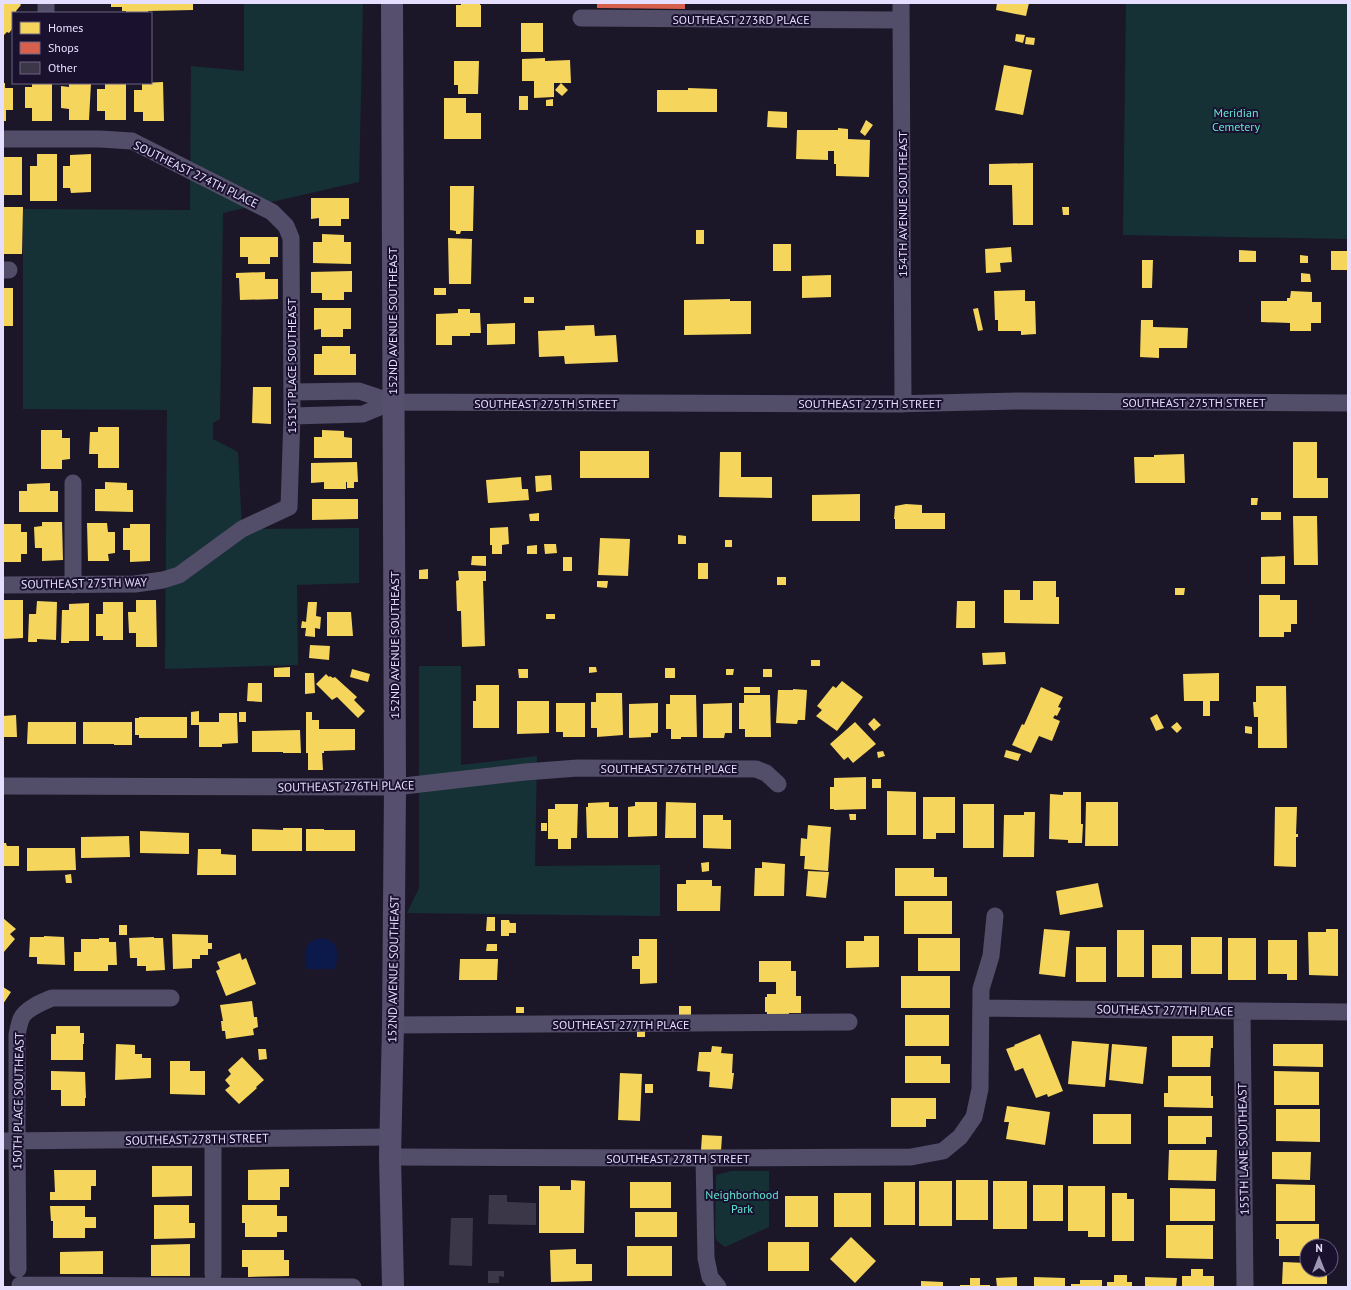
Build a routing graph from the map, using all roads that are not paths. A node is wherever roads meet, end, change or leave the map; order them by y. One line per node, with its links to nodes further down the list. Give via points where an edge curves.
1 (392, 3): 8 (street, 152ND AVENUE SOUTHEAST)
2 (901, 3): 4 (street, 154TH AVENUE SOUTHEAST)
3 (581, 18): 4 (street, SOUTHEAST 273RD PLACE)
4 (901, 20): 10 (street, 154TH AVENUE SOUTHEAST)
5 (3, 139): 6 (street, SOUTHEAST 274TH PLACE, via 132,141 272,212)
6 (286, 226): 7 (street, 151ST PLACE SOUTHEAST, via 291,238)
7 (292, 392): 8 (street, SOUTHEAST 275TH STREET, via 358,391); 11 (street, 151ST PLACE SOUTHEAST)
8 (392, 402): 10 (street, SOUTHEAST 275TH STREET); 11 (street, SOUTHEAST 275TH STREET, via 363,414); 18 (street, 152ND AVENUE SOUTHEAST)
9 (1348, 403): 10 (street, SOUTHEAST 275TH STREET, via 1017,401)
10 (903, 404)
11 (292, 416): 13 (street, 151ST PLACE SOUTHEAST)
12 (73, 483): 15 (street)
13 (289, 507): 15 (street, SOUTHEAST 275TH WAY, via 242,529 179,575 150,583)
14 (3, 585): 15 (street, SOUTHEAST 275TH WAY)
15 (73, 585)
16 (778, 784): 18 (street, SOUTHEAST 276TH PLACE, via 766,773 756,769 578,768)
17 (3, 786): 18 (street, SOUTHEAST 276TH PLACE)
18 (395, 787): 25 (street, 152ND AVENUE SOUTHEAST)
19 (996, 916): 21 (street, SOUTHEAST 278TH STREET, via 990,956 981,989)
20 (171, 998): 27 (street, 150TH PLACE SOUTHEAST, via 52,998 30,1010 21,1018 17,1035)
21 (981, 1008): 22 (street, SOUTHEAST 277TH PLACE); 29 (street, SOUTHEAST 278TH STREET, via 980,1089 974,1117 960,1137 943,1151 911,1157)
22 (1242, 1011): 23 (street, SOUTHEAST 277TH PLACE); 34 (street, 155TH LANE SOUTHEAST)
23 (1348, 1012)
24 (849, 1022): 25 (street, SOUTHEAST 277TH PLACE)
25 (393, 1025): 28 (street, 152ND AVENUE SOUTHEAST)
26 (213, 1139): 27 (street, SOUTHEAST 278TH STREET); 28 (street, SOUTHEAST 278TH STREET); 30 (street)
27 (10, 1141): 31 (street, 150TH PLACE SOUTHEAST, via 19,1277)
28 (390, 1147): 29 (street, SOUTHEAST 278TH STREET); 32 (street, 152ND AVENUE SOUTHEAST)
29 (704, 1158): 33 (street, via 706,1258 710,1277)
30 (213, 1274)
31 (353, 1287)
32 (393, 1287)
33 (718, 1287)
34 (1245, 1287)

